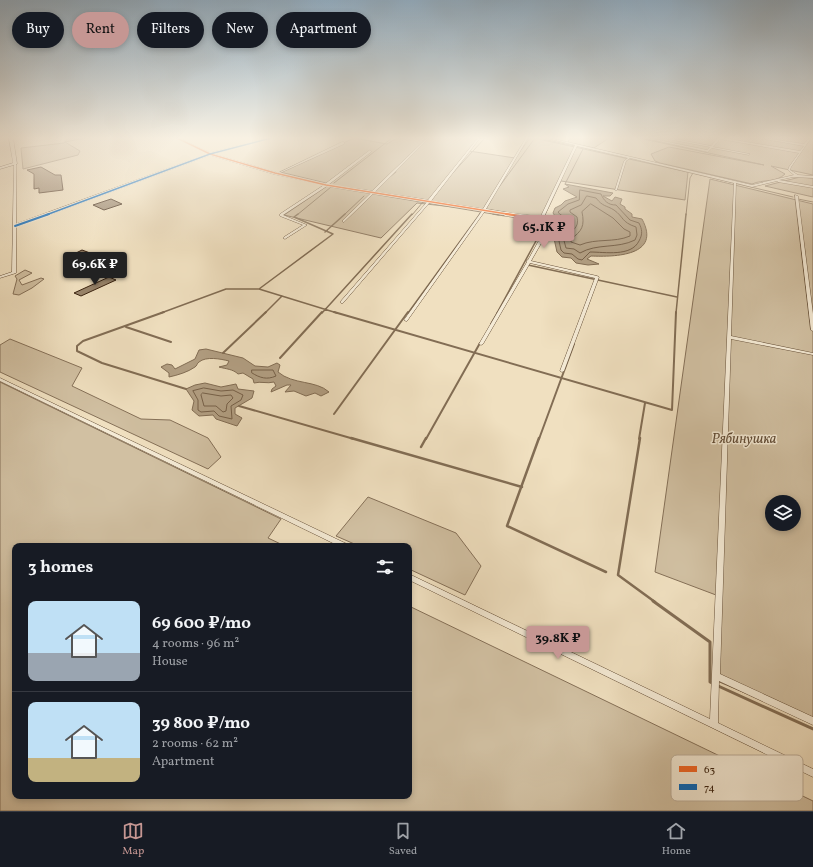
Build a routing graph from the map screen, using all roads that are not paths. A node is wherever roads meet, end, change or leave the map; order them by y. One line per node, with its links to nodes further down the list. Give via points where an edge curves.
1 (15, 176): 24 (street)
2 (151, 176): 24 (street)
3 (286, 176): 15 (street)
4 (338, 176): 15 (street)
5 (389, 176): 18 (street)
6 (449, 176): 20 (street)
7 (504, 176): 21 (street)
8 (561, 176): 22 (street)
9 (620, 176): 17 (street)
10 (709, 176): 14 (street)
11 (797, 176): 12 (street); 13 (street)
12 (813, 177)
13 (776, 180): 14 (street, via 752,186); 16 (street)
14 (735, 182): 31 (street)
15 (326, 185): 18 (street); 25 (street, via 281,215 305,225)
16 (813, 187)
17 (616, 190)
18 (373, 192): 20 (street); 23 (street)
19 (796, 196): 30 (street)
20 (429, 201): 21 (street); 28 (street)
21 (484, 210): 22 (street); 29 (street)
22 (541, 219): 26 (street, via 548,221 550,226)
23 (344, 221)
24 (15, 226): 27 (street, via 14,273)
25 (285, 238)
26 (528, 261): 32 (street); 34 (street, via 597,277)
27 (0, 276)
28 (342, 302)
29 (406, 320)
30 (813, 330)
31 (729, 337): 33 (street); 38 (street)
32 (481, 344)
33 (813, 354)
34 (562, 371)
35 (0, 379): 36 (street)
36 (339, 543)
37 (412, 578): 40 (street)
38 (716, 676): 39 (street); 40 (street)
39 (813, 722)
40 (714, 725): 41 (street)
41 (776, 755)
42 (803, 768): 43 (street)
43 (813, 773)

